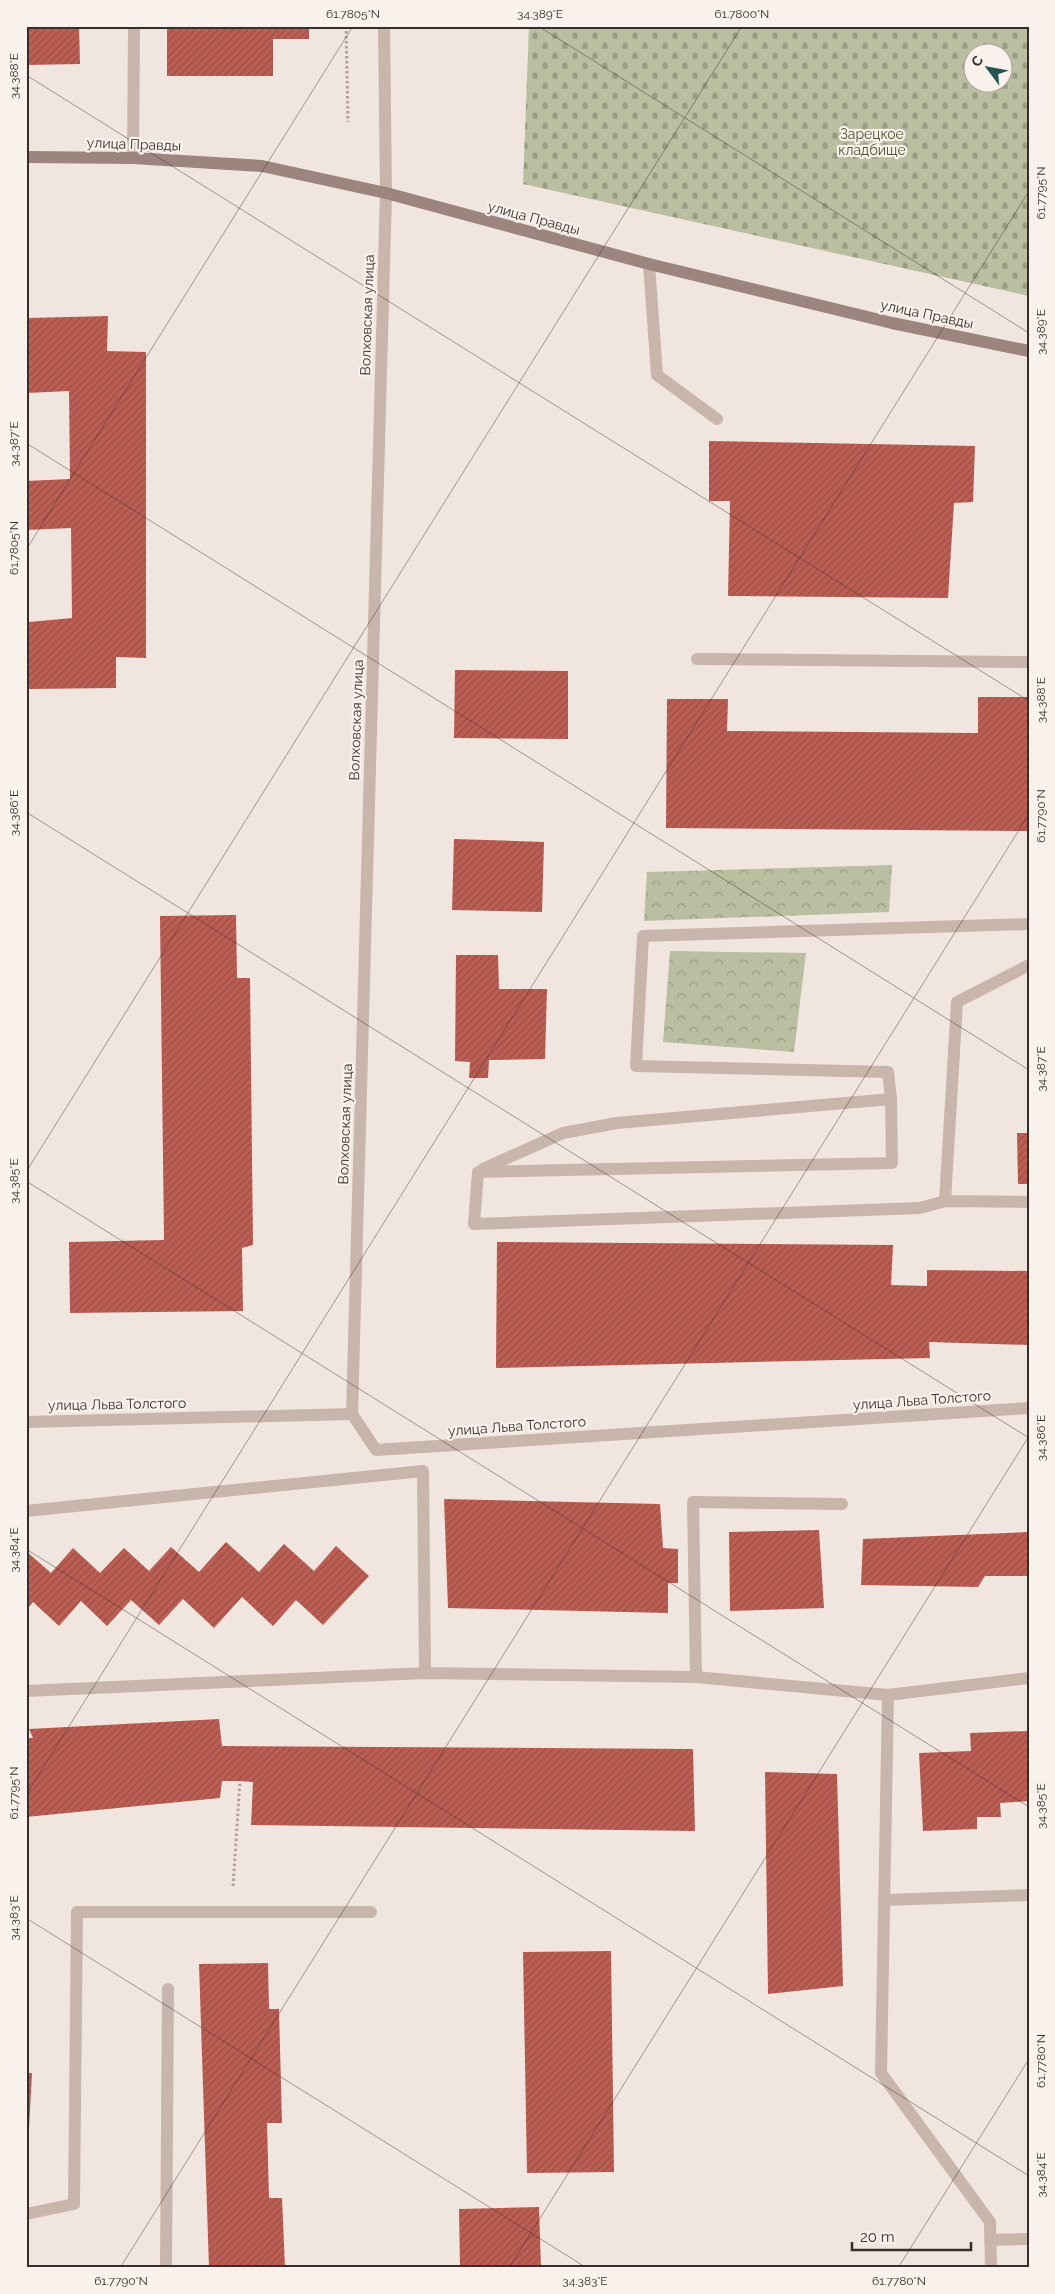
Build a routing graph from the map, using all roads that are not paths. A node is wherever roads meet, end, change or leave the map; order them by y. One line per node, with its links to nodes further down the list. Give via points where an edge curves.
1 (134, 26): 4 (street)
2 (384, 26): 5 (street, Волховская улица)
3 (26, 157): 4 (main road, улица Правды)
4 (133, 158): 5 (main road, улица Правды, via 262,166)
5 (386, 193): 6 (main road, улица Правды); 18 (street, Волховская улица)
6 (649, 264): 7 (main road, улица Правды, via 892,323); 8 (street, via 657,375)
7 (1029, 351)
8 (717, 419)
9 (697, 659): 10 (street)
10 (1029, 662)
11 (1029, 924): 13 (street, via 643,936 636,1066 888,1072)
12 (1029, 965): 15 (street, via 957,1002)
13 (891, 1099): 14 (street, via 616,1123 563,1133); 14 (street, via 892,1163)
14 (478, 1172): 15 (street, via 474,1224 920,1208)
15 (945, 1201): 16 (street)
16 (1029, 1202)
17 (1029, 1408): 18 (street, улица Льва Толстого, via 376,1450)
18 (352, 1414): 19 (street, улица Льва Толстого)
19 (26, 1422)
20 (842, 1504): 23 (street, via 693,1502)
21 (26, 1511): 22 (street, via 423,1471)
22 (425, 1673): 23 (street); 25 (street)
23 (696, 1678): 26 (street)
24 (1029, 1678): 26 (street)
25 (26, 1691)
26 (888, 1695): 28 (street)
27 (1029, 1895): 28 (street)
28 (884, 1900): 33 (street, via 881,2072 990,2222)
29 (371, 1912): 31 (street, via 77,1912 74,2204)
30 (168, 1989): 34 (street)
31 (26, 2214)
32 (1029, 2239): 33 (street)
33 (990, 2240): 35 (street)
34 (166, 2268)
35 (991, 2268)

